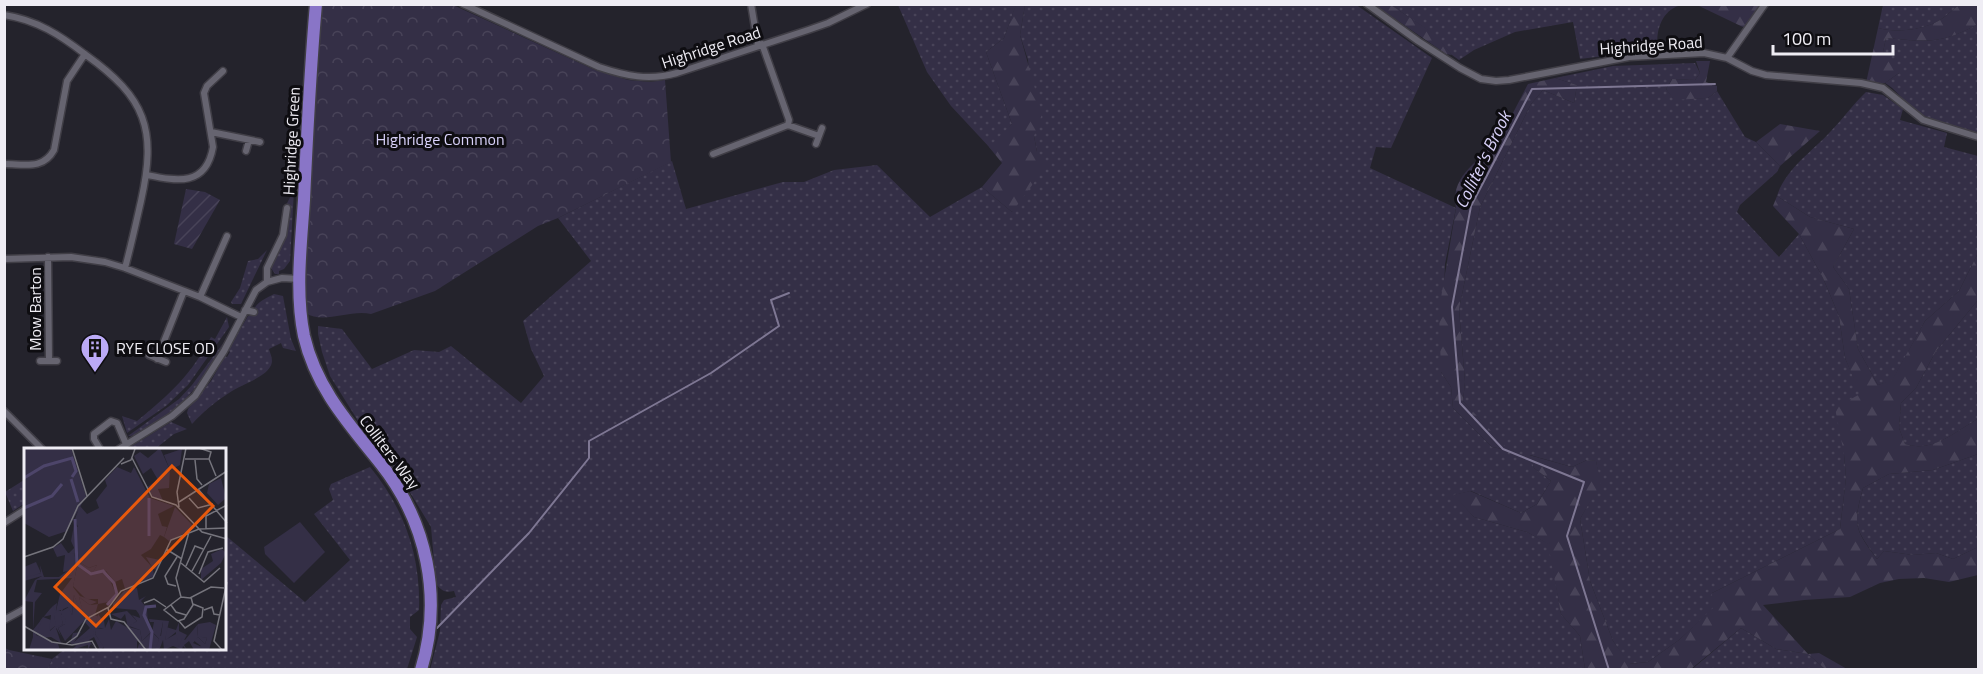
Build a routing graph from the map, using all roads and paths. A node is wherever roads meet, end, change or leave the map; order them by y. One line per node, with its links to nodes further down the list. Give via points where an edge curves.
1 (315, 4): 29 (highway, Highridge Green)
2 (463, 4): 8 (street, Highridge Road, via 599,67 644,78 668,76)
3 (751, 4): 8 (street)
4 (867, 4): 8 (street, Highridge Road, via 828,23)
5 (1367, 4): 10 (street, Highridge Road, via 1481,79 1509,80 1629,57 1704,53)
6 (1765, 4): 10 (street)
7 (4, 15): 9 (street, via 41,24)
8 (760, 45): 12 (street)
9 (85, 54): 22 (street, via 67,81 50,157 37,164); 23 (street, via 124,86 139,109 149,146)
10 (1726, 57): 16 (street, Highridge Road, via 1766,75 1883,88 1923,120)
11 (223, 71): 14 (street, via 204,93)
12 (788, 125): 15 (street); 21 (street)
13 (822, 129): 15 (street)
14 (211, 132): 17 (street); 23 (street, via 211,156 195,177 179,181)
15 (819, 136): 19 (street)
16 (1978, 137)
17 (249, 140): 18 (street); 20 (street)
18 (260, 142)
19 (816, 144)
20 (246, 151)
21 (713, 154)
22 (4, 164)
23 (147, 175): 28 (street)
24 (287, 208): 30 (street, Highridge Green, via 283,235 267,268)
25 (227, 236): 32 (street)
26 (48, 257): 27 (street); 28 (street); 38 (street, Mow Barton)
27 (4, 259)
28 (125, 268): 31 (street)
29 (300, 279): 30 (street); 41 (highway, Highridge Green, via 304,336)
30 (267, 282): 34 (street, Highridge Green, via 256,290)
31 (184, 291): 32 (street); 36 (street)
32 (200, 297): 34 (street)
33 (254, 312): 34 (street)
34 (243, 313): 43 (street, Highridge Green, via 195,396 177,413)
35 (149, 355): 36 (street)
36 (157, 358): 40 (street)
37 (40, 361): 38 (street, Mow Barton)
38 (49, 361): 39 (street, Mow Barton)
39 (57, 361)
40 (166, 362)
41 (330, 399): 51 (highway, Colliters Way, via 396,485 423,542 431,610)
42 (4, 411): 44 (street)
43 (126, 444): 45 (street, via 117,423 111,421 94,434); 46 (street, Highridge Green)
44 (41, 448)
45 (99, 448)
46 (120, 448)
47 (24, 511): 48 (street)
48 (4, 523)
49 (24, 608): 50 (street)
50 (4, 620)
51 (421, 669)

